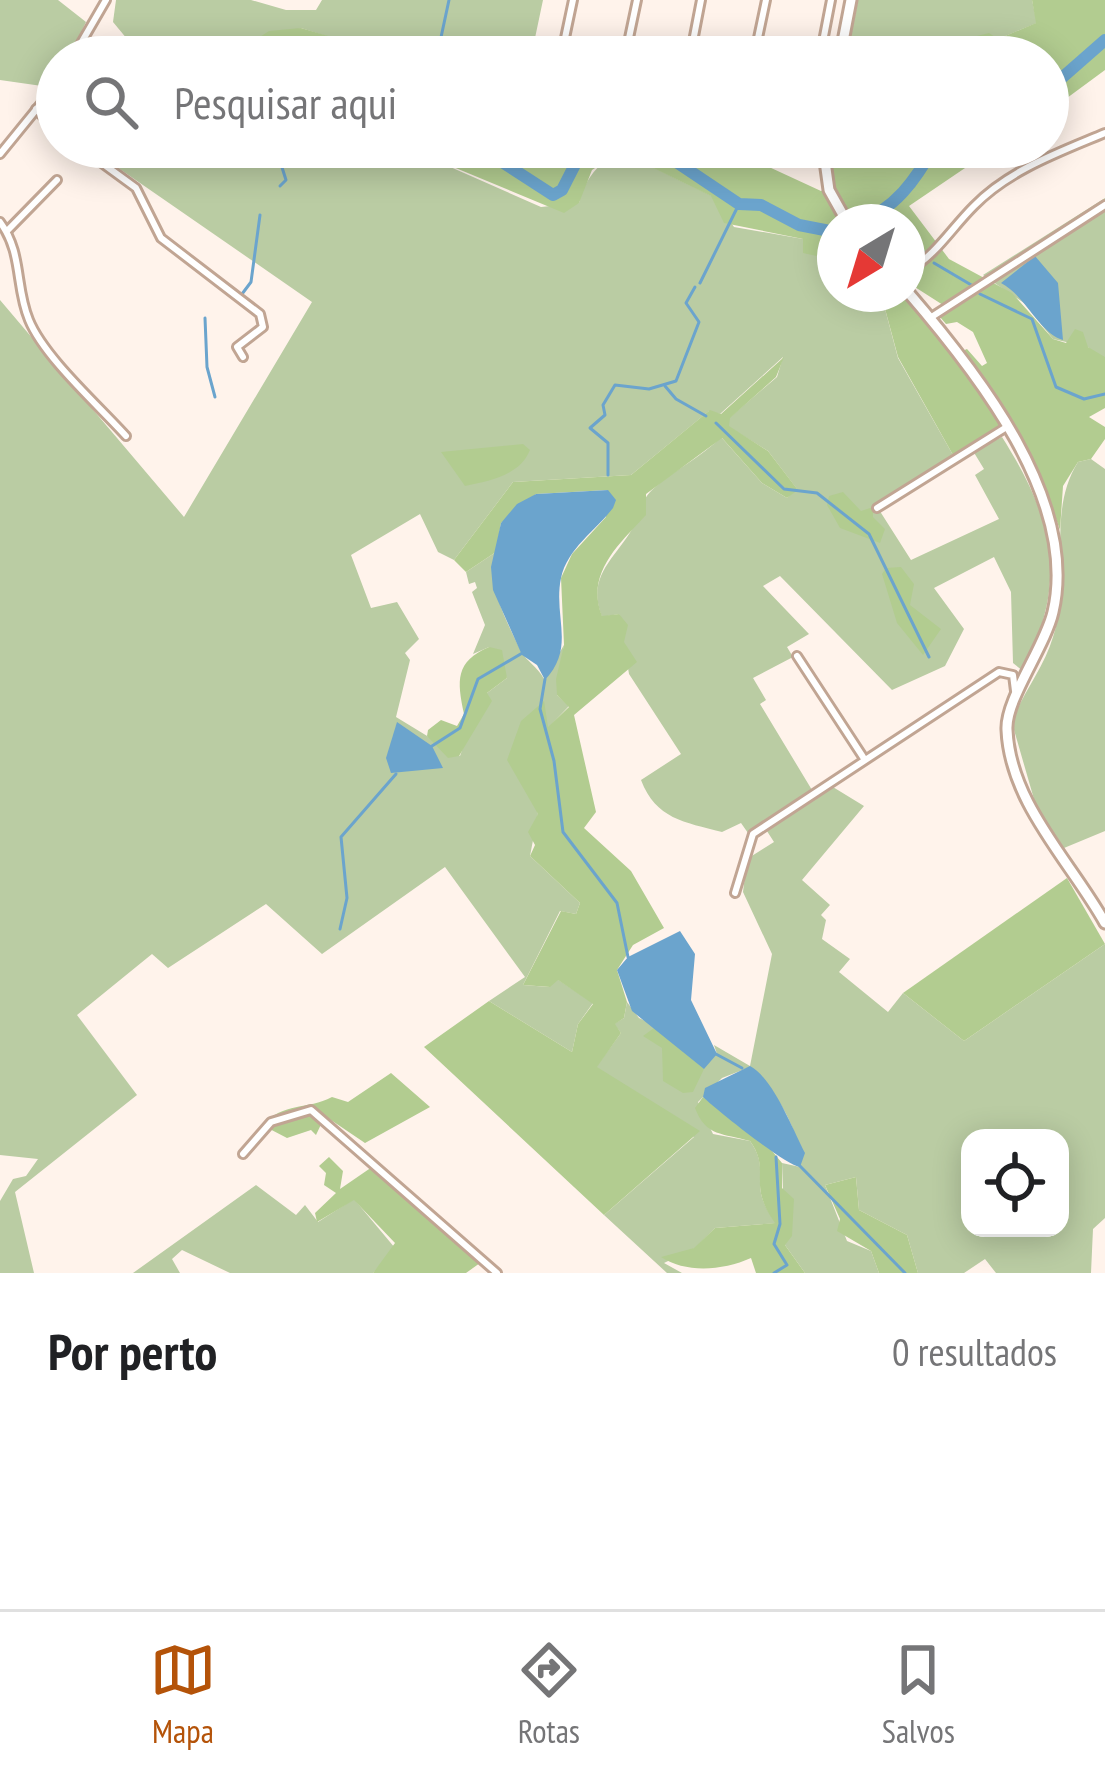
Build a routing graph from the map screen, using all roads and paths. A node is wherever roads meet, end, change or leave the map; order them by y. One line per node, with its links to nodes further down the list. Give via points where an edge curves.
1 (106, 0): 8 (street)
2 (573, 0): 9 (street)
3 (637, 0): 10 (street)
4 (701, 0): 11 (street)
5 (766, 0): 12 (street)
6 (831, 0): 13 (street)
7 (851, 0): 14 (main road)
8 (84, 36)
9 (565, 36)
10 (630, 36)
11 (694, 36)
12 (758, 36)
13 (824, 36)
14 (844, 36)
15 (36, 109): 18 (street)
16 (1105, 133): 17 (street)
17 (1069, 147)
18 (0, 154)
19 (109, 168): 30 (street, via 136,188 161,238 260,314 262,327 237,347)
20 (824, 168): 23 (main road)
21 (1029, 168): 27 (street, via 973,207)
22 (57, 180): 26 (street)
23 (836, 204)
24 (1105, 205): 29 (street)
25 (0, 222): 26 (street)
26 (7, 231): 32 (street, via 36,334)
27 (925, 258)
28 (925, 312): 29 (main road)
29 (930, 318): 31 (main road)
30 (243, 357)
31 (1005, 428): 33 (street); 35 (main road, via 1049,513 1058,577 1047,637)
32 (126, 436)
33 (877, 508)
34 (797, 656): 36 (street)
35 (1016, 701): 36 (street, via 1013,675 999,672); 38 (main road, via 1007,732 1031,808)
36 (862, 757): 37 (street, via 750,838)
37 (735, 893)
38 (1105, 923)
39 (243, 1154): 40 (street, via 266,1125 311,1110)
40 (497, 1273)

